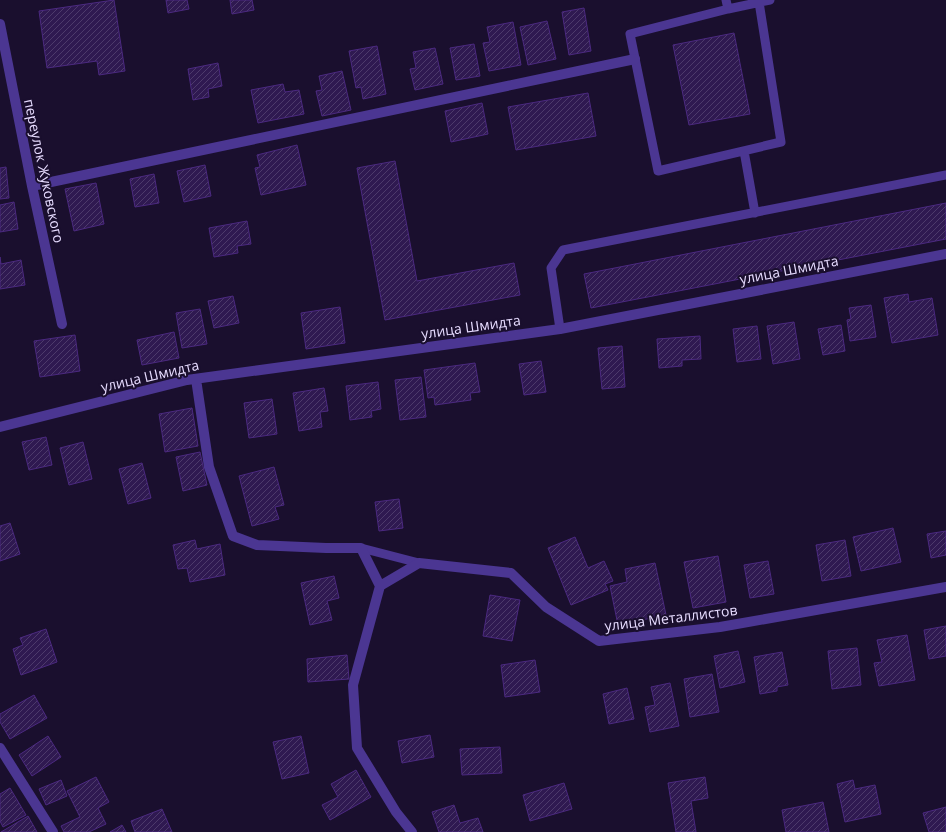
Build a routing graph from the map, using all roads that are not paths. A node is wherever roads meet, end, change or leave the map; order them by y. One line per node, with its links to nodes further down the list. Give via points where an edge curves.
1 (770, 0): 2 (lane)
2 (759, 2): 3 (lane); 6 (lane, via 781,142)
3 (727, 4): 5 (lane, via 630,34)
4 (0, 24): 8 (street, переулок Жуковского)
5 (635, 59): 6 (lane, via 658,171); 8 (street)
6 (744, 151): 9 (lane)
7 (946, 175): 9 (lane)
8 (32, 186): 11 (street, переулок Жуковского)
9 (755, 213): 12 (lane, via 563,250 551,268)
10 (946, 254): 12 (street, улица Шмидта)
11 (62, 324)
12 (560, 329): 13 (street, улица Шмидта)
13 (196, 379): 14 (street, улица Шмидта); 15 (street, via 209,467 233,536 257,545)
14 (0, 427)
15 (361, 548): 16 (lane); 17 (street)
16 (419, 563): 17 (street); 18 (street, улица Металлистов, via 511,573 546,607 599,641 720,627)
17 (380, 586): 21 (street, via 353,685 357,748 396,812)
18 (946, 588)
19 (0, 748): 20 (street)
20 (53, 832)
21 (412, 832)

